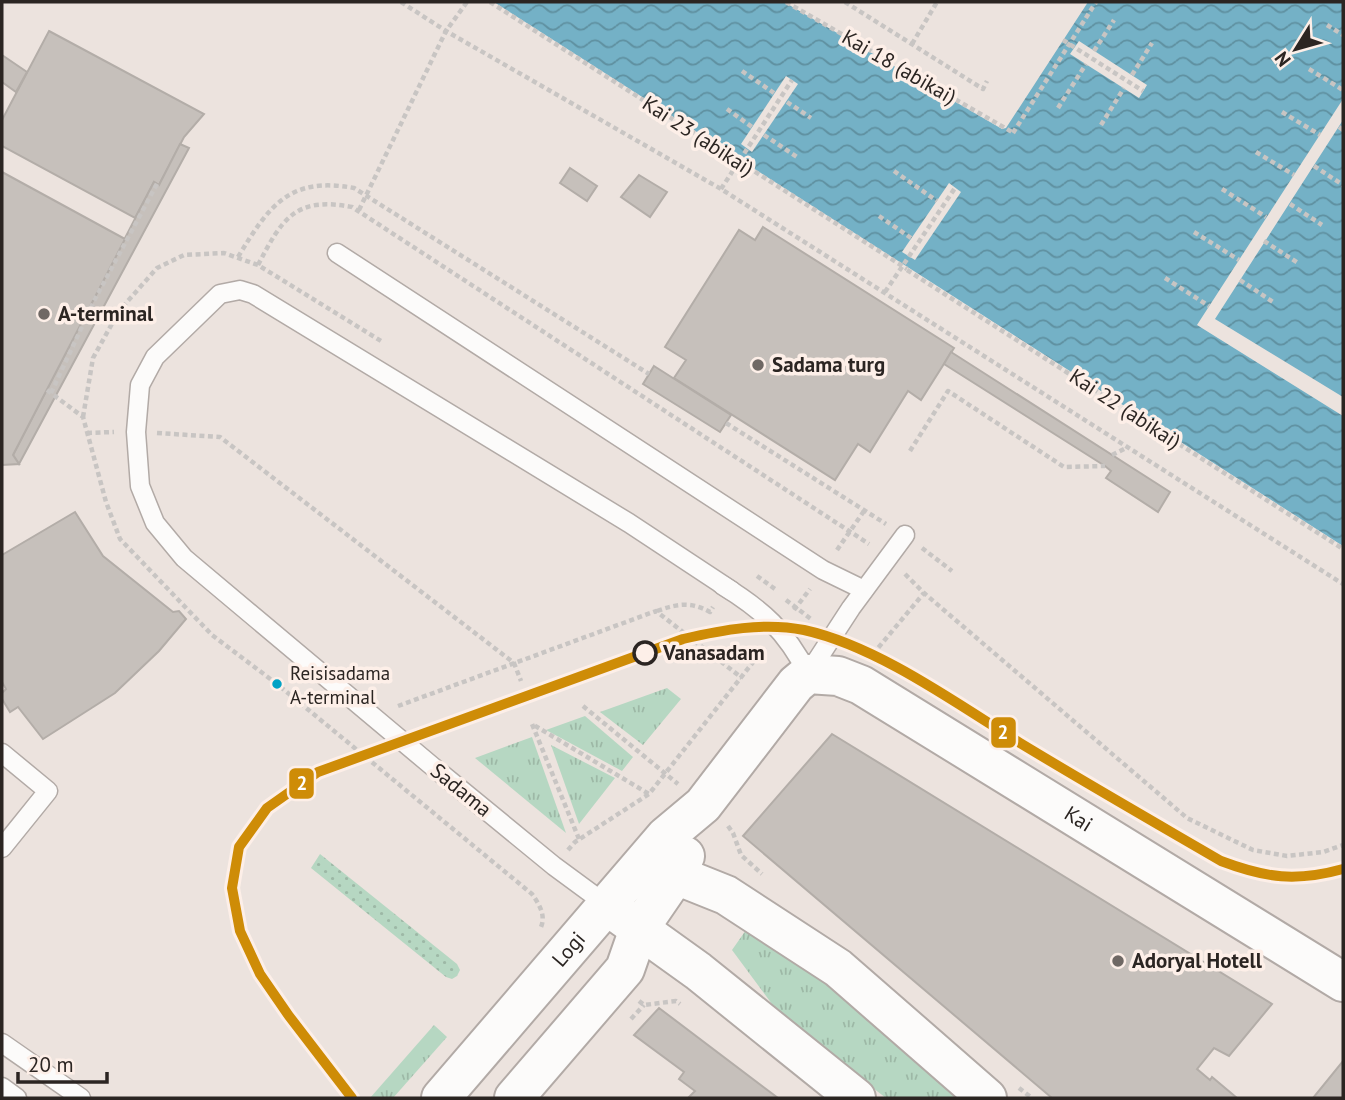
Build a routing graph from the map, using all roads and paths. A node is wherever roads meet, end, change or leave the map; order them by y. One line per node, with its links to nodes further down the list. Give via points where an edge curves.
1 (401, 2): 10 (path)
2 (467, 2): 10 (path)
3 (490, 2): 59 (path, Kai 23 (abikai))
4 (786, 2): 7 (path, Kai 18 (abikai), via 1013,133)
5 (845, 2): 14 (path)
6 (937, 2): 14 (path)
7 (1096, 2)
8 (1114, 20): 15 (path)
9 (1327, 25): 11 (path)
10 (446, 32): 43 (path); 45 (path)
11 (1343, 35)
12 (1063, 40): 24 (path)
13 (1152, 43): 19 (path)
14 (912, 44): 21 (path, via 983,89)
15 (1094, 51)
16 (1086, 64): 27 (path)
17 (1309, 69): 23 (path)
18 (742, 71): 25 (path)
19 (1132, 75)
20 (792, 80): 43 (path)
21 (987, 82)
22 (1124, 88): 31 (path)
23 (1343, 90)
24 (1143, 91)
25 (774, 93)
26 (786, 102): 30 (path)
27 (1058, 108)
28 (727, 109): 32 (path)
29 (1282, 112): 34 (path)
30 (811, 118)
31 (1101, 125)
32 (752, 127)
33 (764, 135): 36 (path)
34 (1320, 135)
35 (1256, 152): 39 (path)
36 (797, 157)
37 (1314, 166): 41 (path)
38 (894, 171): 46 (path)
39 (1294, 175)
40 (158, 182): 67 (path, via 49,391)
41 (1343, 185)
42 (955, 188): 59 (path)
43 (721, 189): 62 (path)
44 (1222, 189): 50 (path)
45 (367, 195): 48 (path); 66 (path); 67 (path, via 337,185 304,188 264,216 238,257 184,255 157,268 118,311 93,358)
46 (937, 201)
47 (1290, 204): 51 (path)
48 (359, 210): 58 (path, via 319,204 295,213 277,231); 78 (path)
49 (879, 216): 53 (path)
50 (1266, 217)
51 (1322, 225)
52 (1194, 232): 56 (path)
53 (911, 238)
54 (1264, 242): 57 (path)
55 (337, 253): 80 (lane, via 823,570)
56 (1239, 260)
57 (1298, 263)
58 (258, 265)
59 (906, 268): 62 (path); 77 (path, Kai 22 (abikai))
60 (1165, 278): 64 (path)
61 (1240, 280): 63 (path)
62 (885, 292): 71 (path)
63 (1273, 302)
64 (1209, 306)
65 (337, 344): 81 (lane)
66 (649, 374)
67 (83, 417): 70 (path)
68 (726, 423): 75 (path)
69 (136, 432): 70 (path); 81 (lane, Sadama, via 140,385 155,357 220,294 240,290 593,501); 84 (path, via 220,437); 100 (lane, Sadama, via 140,486 155,523 184,558)
70 (87, 433): 104 (path, via 120,539 212,635)
71 (1129, 446): 73 (path); 79 (path)
72 (910, 452): 74 (path, via 948,391 1064,467)
73 (1112, 455)
74 (1105, 466)
75 (864, 511)
76 (905, 535): 78 (lane)
77 (1343, 549)
78 (889, 557): 80 (lane); 82 (path)
79 (1343, 583)
80 (864, 590): 85 (lane)
81 (732, 591): 83 (lane)
82 (924, 593): 88 (path); 97 (path, via 1187,818 1253,849 1287,856)
83 (780, 628): 85 (lane); 86 (path)
84 (514, 663): 86 (path, via 656,611); 87 (path); 90 (path, via 398,706)
85 (808, 674): 88 (street, Kai); 94 (street, Logi, via 796,684)
86 (742, 678): 92 (path)
87 (521, 681)
88 (852, 682): 109 (street, Kai)
89 (583, 706): 92 (path)
90 (408, 715)
91 (2, 753): 98 (lane, via 48,791)
92 (666, 774): 93 (path); 94 (path)
93 (649, 794): 95 (path); 95 (path, via 532,724)
94 (717, 820): 102 (street, Logi, via 687,851); 103 (street, Logi, via 666,836)
95 (579, 839): 99 (path)
96 (559, 840): 99 (path)
97 (1343, 845)
98 (2, 848)
99 (569, 849): 100 (path)
100 (554, 866): 103 (lane, Sadama); 104 (path)
101 (755, 869): 105 (path)
102 (676, 875): 103 (street, via 660,874); 105 (street); 106 (street, Logi)
103 (618, 892): 106 (street, Sadama); 107 (street, Logi)
104 (532, 894): 107 (path, via 543,921)
105 (736, 902): 119 (street, via 838,968)
106 (639, 929): 108 (street, Sadama); 110 (street, Logi)
107 (572, 944): 116 (street, Logi)
108 (688, 979): 110 (path, via 644,1005); 110 (street, via 663,961 642,963); 111 (path); 118 (street, Sadama)
109 (1343, 982)
110 (632, 986): 117 (street, Logi)
111 (687, 1009)
112 (2, 1042): 115 (lane)
113 (2, 1087): 114 (lane)
114 (17, 1098)
115 (81, 1098)
116 (441, 1098)
117 (514, 1098)
118 (856, 1098)
119 (988, 1098)

